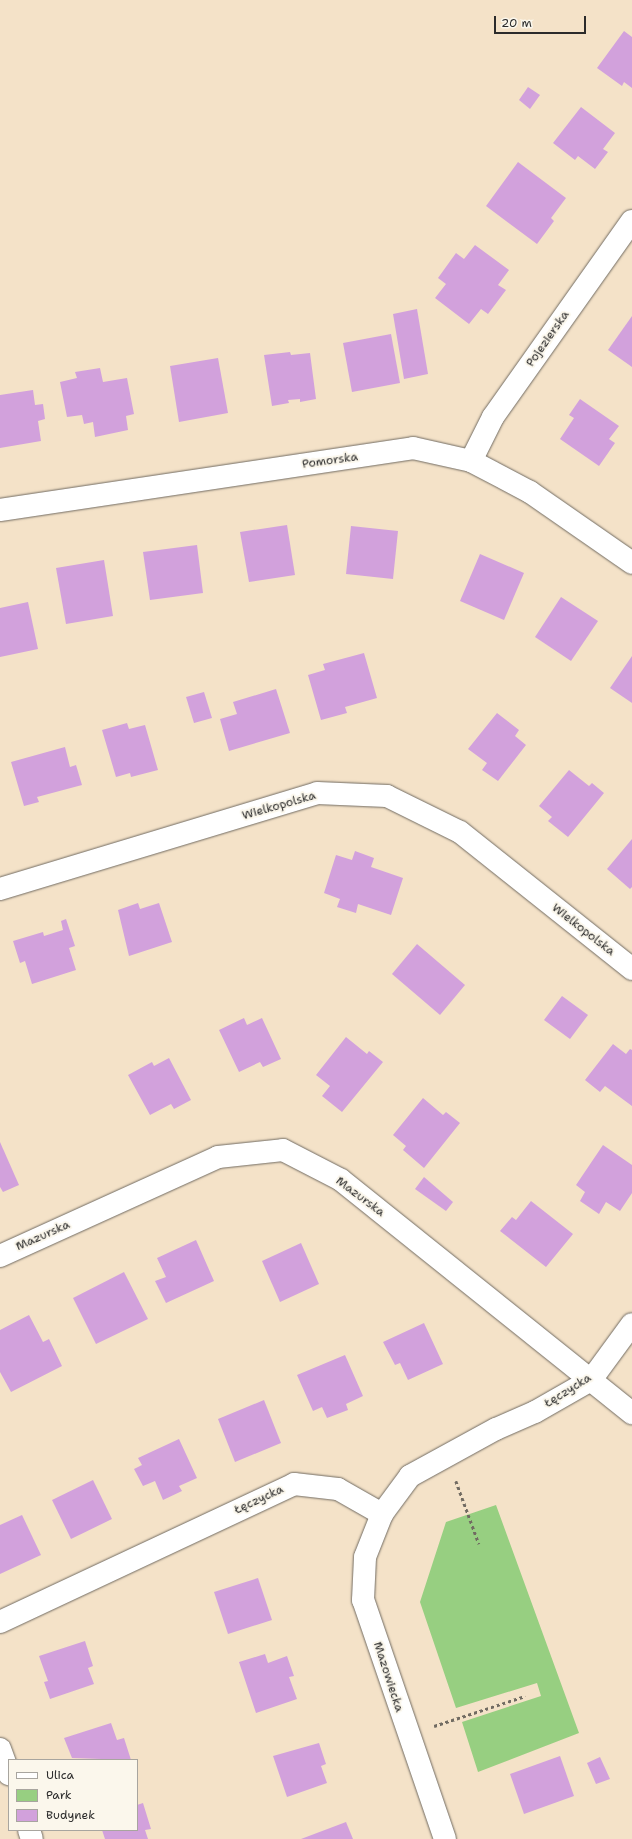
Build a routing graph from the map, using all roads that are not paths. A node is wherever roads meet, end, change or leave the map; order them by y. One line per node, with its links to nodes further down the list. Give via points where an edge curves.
1 (632, 221): 2 (street, Pojezierska, via 493,417)
2 (471, 461): 3 (street, Pomorska, via 413,448); 4 (street, Pomorska, via 530,492)
3 (0, 510)
4 (632, 563)
5 (0, 889): 6 (street, Wielkopolska, via 317,793 387,796 460,832)
6 (632, 969)
7 (0, 1256): 9 (street, Mazurska, via 218,1157 282,1150 341,1180)
8 (632, 1324): 9 (street, Łęczycka)
9 (591, 1380): 10 (street, Mazurska); 11 (street, Łęczycka, via 535,1412 410,1476)
10 (632, 1413)
11 (382, 1514): 12 (street, Łęczycka, via 338,1489 294,1484); 15 (street, Mazowiecka, via 365,1557 363,1600)
12 (0, 1622)
13 (0, 1749): 14 (street)
14 (8, 1771)
15 (444, 1839)

